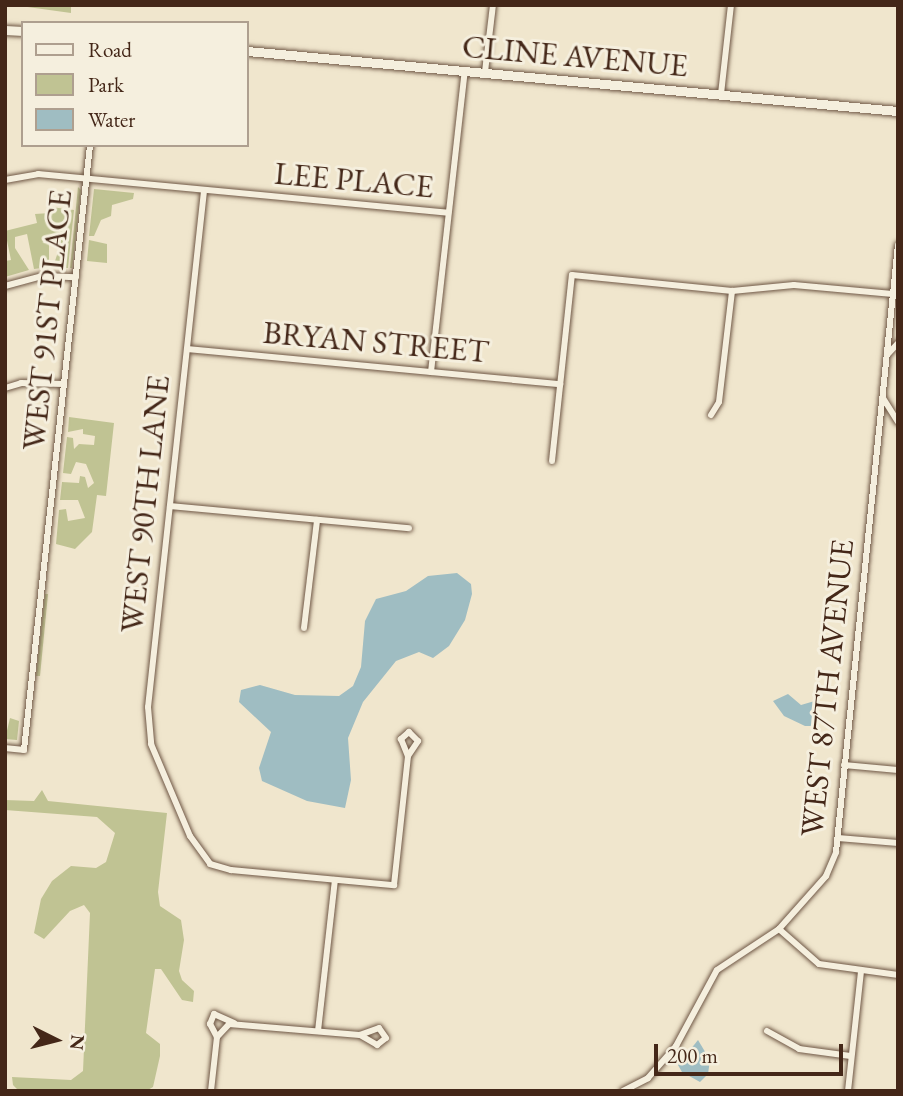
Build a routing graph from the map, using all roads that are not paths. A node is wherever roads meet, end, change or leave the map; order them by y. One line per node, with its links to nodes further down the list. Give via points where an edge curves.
1 (493, 5): 5 (street)
2 (731, 5): 6 (street)
3 (248, 51): 4 (street, CLINE AVENUE)
4 (465, 71): 5 (street, CLINE AVENUE); 12 (street)
5 (485, 72): 6 (street, CLINE AVENUE)
6 (721, 94): 7 (street, CLINE AVENUE)
7 (898, 111)
8 (90, 147): 9 (street, WEST 91ST PLACE)
9 (87, 178): 10 (street, LEE PLACE, via 38,174); 11 (street, LEE PLACE); 14 (street, WEST 91ST PLACE)
10 (5, 180)
11 (204, 191): 12 (street, LEE PLACE); 19 (street, WEST 90TH LANE)
12 (448, 213): 21 (street)
13 (898, 245): 17 (street, WEST 87TH AVENUE)
14 (76, 277): 15 (street, via 43,276); 22 (street, WEST 91ST PLACE)
15 (5, 286)
16 (732, 291): 17 (street, via 794,285); 23 (street, via 572,275); 26 (street, via 719,402)
17 (892, 294): 20 (street, WEST 87TH AVENUE)
18 (898, 344): 20 (street)
19 (187, 349): 21 (street, BRYAN STREET); 29 (street, WEST 90TH LANE)
20 (886, 357): 25 (street, WEST 87TH AVENUE)
21 (432, 372): 23 (street, BRYAN STREET)
22 (64, 384): 24 (street, via 21,383); 33 (street, WEST 91ST PLACE, via 24,750)
23 (560, 384): 28 (street)
24 (5, 388)
25 (882, 397): 27 (street); 35 (street, WEST 87TH AVENUE)
26 (711, 415)
27 (898, 422)
28 (552, 461)
29 (170, 506): 30 (street); 39 (street, WEST 90TH LANE, via 148,727 181,816 197,850 215,866)
30 (317, 520): 31 (street); 32 (street)
31 (409, 528)
32 (304, 628)
33 (5, 748)
34 (408, 755): 39 (street, WEST 90TH LANE, via 394,885)
35 (844, 765): 36 (street); 37 (street, WEST 87TH AVENUE)
36 (898, 770)
37 (838, 838): 38 (street); 40 (street, WEST 87TH AVENUE, via 826,876)
38 (898, 843)
39 (335, 880): 44 (street)
40 (779, 929): 41 (street, via 819,964); 50 (street, WEST 87TH AVENUE, via 717,970 676,1046 648,1077)
41 (861, 971): 42 (street); 48 (street)
42 (898, 975)
43 (234, 1023): 44 (street); 47 (street); 47 (street, via 218,1013 211,1017)
44 (318, 1031): 46 (street)
45 (767, 1031): 48 (street, via 799,1049)
46 (360, 1035)
47 (217, 1037): 49 (street)
48 (851, 1056): 51 (street)
49 (211, 1091)
50 (623, 1091)
51 (848, 1091)

